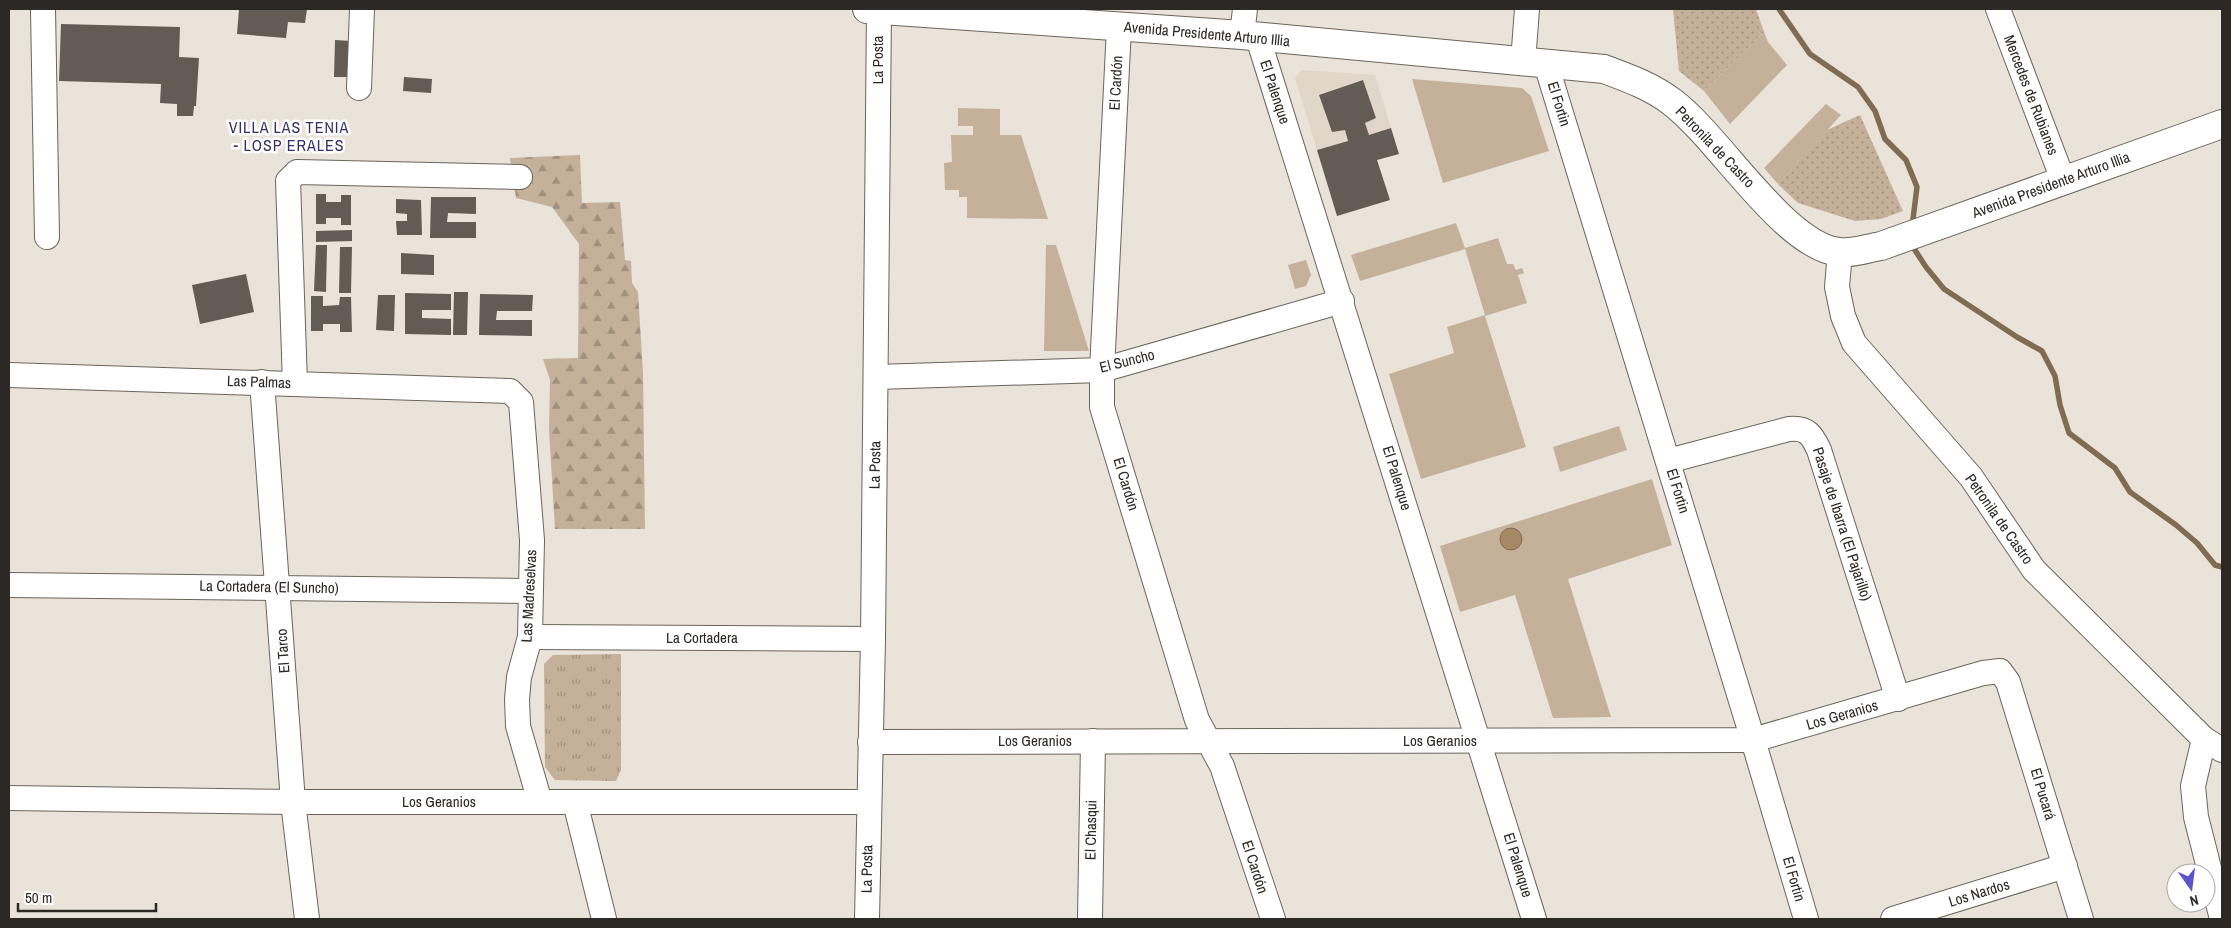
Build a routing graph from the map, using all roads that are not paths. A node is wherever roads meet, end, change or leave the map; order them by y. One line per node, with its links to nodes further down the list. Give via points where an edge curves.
1 (43, 9): 16 (street)
2 (362, 9): 12 (street)
3 (873, 9): 7 (main road, Avenida Presidente Arturo Illia); 22 (street, La Posta)
4 (1245, 9): 10 (street)
5 (1527, 9): 11 (street)
6 (1998, 9): 15 (street, Mercedes de Rubianes)
7 (946, 11): 8 (main road, Avenida Presidente Arturo Illia)
8 (1091, 17): 9 (main road, Avenida Presidente Arturo Illia)
9 (1119, 27): 10 (main road, Avenida Presidente Arturo Illia); 20 (street, El Cardón)
10 (1250, 37): 11 (main road, Avenida Presidente Arturo Illia); 19 (street, El Palenque)
11 (1535, 63): 18 (main road, Petronila de Castro, via 1604,69 1641,82 1672,102 1700,127 1795,231 1819,246); 26 (street, El Fortin)
12 (359, 88)
13 (2222, 124): 15 (main road, Avenida Presidente Arturo Illia)
14 (520, 177): 24 (street, via 297,172 288,181)
15 (2063, 180): 17 (main road, Avenida Presidente Arturo Illia)
16 (47, 237)
17 (1881, 246): 18 (main road, Petronila de Castro)
18 (1840, 252): 39 (street, Petronila de Castro, via 1836,287 1854,343 1971,478 2034,570)
19 (1342, 302): 20 (street, El Suncho); 36 (street, El Palenque)
20 (1102, 370): 22 (street, El Suncho); 38 (street, El Cardón, via 1102,408 1197,720)
21 (9, 374): 23 (street, Las Palmas)
22 (876, 377): 31 (street, La Posta)
23 (262, 382): 24 (street, Las Palmas); 28 (street, El Tarco)
24 (295, 383): 25 (street, Las Palmas)
25 (510, 391): 29 (street, Las Madreselvas, via 521,402 532,540)
26 (1668, 461): 33 (street, Pasaje de Ibarra (El Pajarillo), via 1789,429 1800,428 1811,434 1819,450); 34 (street, El Fortin)
27 (9, 585): 28 (street, La Cortadera (El Suncho))
28 (278, 587): 29 (street, La Cortadera (El Suncho)); 41 (street, El Tarco)
29 (529, 591): 30 (street, Las Madreselvas)
30 (530, 637): 31 (street, La Cortadera); 42 (street, Las Madreselvas, via 519,678 518,726)
31 (873, 639): 37 (street, La Posta)
32 (2000, 671): 33 (street, Los Geranios, via 1983,673); 45 (street, El Pucará, via 2008,682)
33 (1898, 699): 34 (street, Los Geranios)
34 (1754, 740): 36 (street, Los Geranios); 52 (street, El Fortin)
35 (1093, 741): 37 (street, Los Geranios); 38 (street, Los Geranios); 49 (street, El Chasqui)
36 (1480, 741): 38 (street, Los Geranios); 51 (street, El Palenque)
37 (870, 742): 44 (street, La Posta)
38 (1209, 742): 50 (street, El Cardón, via 1222,766)
39 (2213, 744): 55 (street, via 2193,786 2196,816)
40 (9, 798): 41 (street, Los Geranios)
41 (293, 802): 42 (street, Los Geranios); 46 (street, El Tarco)
42 (540, 802): 43 (street, Los Geranios)
43 (575, 802): 44 (street, Los Geranios); 47 (street)
44 (869, 802): 48 (street, La Posta)
45 (2065, 866): 53 (street, Los Nardos); 54 (street, El Pucará)
46 (307, 919)
47 (604, 919)
48 (866, 919)
49 (1090, 919)
50 (1273, 919)
51 (1534, 919)
52 (1806, 919)
53 (1893, 919)
54 (2081, 919)
55 (2222, 919)

